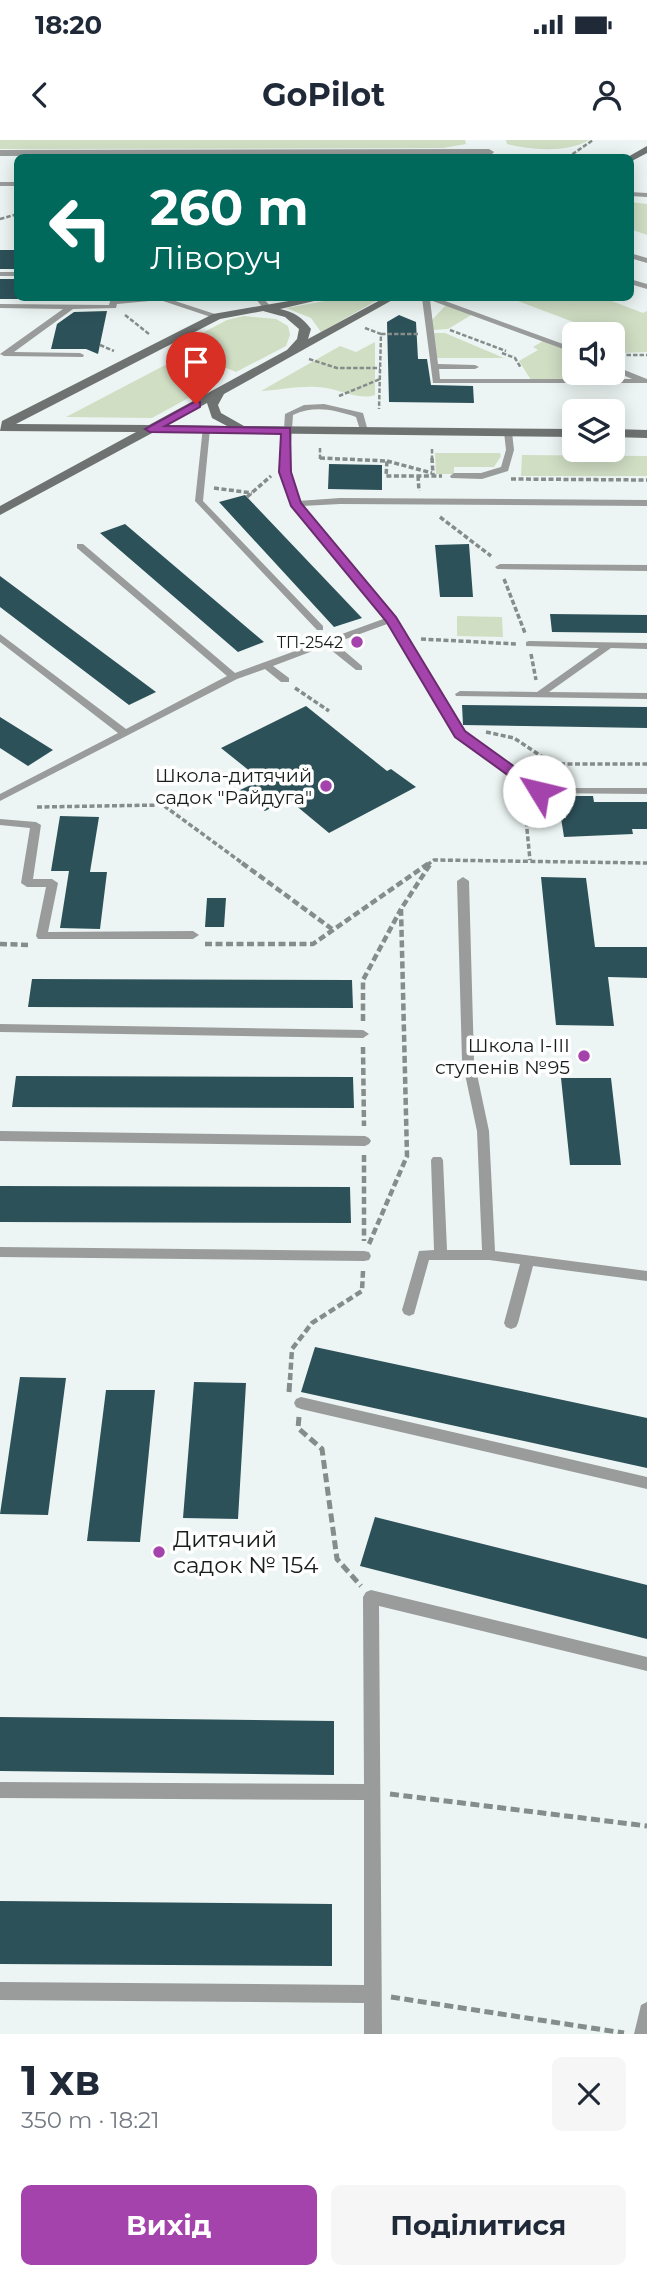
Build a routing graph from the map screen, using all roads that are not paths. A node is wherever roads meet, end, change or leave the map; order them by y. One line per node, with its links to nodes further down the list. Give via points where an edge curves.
1 (0, 153): 2 (street)
2 (184, 154)
3 (170, 301): 12 (lane)
4 (385, 301): 14 (main road)
5 (426, 301): 17 (lane)
6 (439, 301): 13 (lane)
7 (114, 302): 10 (lane)
8 (263, 302): 11 (main road)
9 (0, 306): 10 (lane)
10 (71, 307): 15 (lane)
11 (248, 309): 12 (main road); 14 (main road, via 286,313 299,320 305,329 302,340)
12 (217, 316): 22 (main road)
13 (562, 346)
14 (289, 353): 21 (main road)
15 (3, 354): 16 (lane)
16 (80, 355)
17 (434, 366): 18 (lane); 20 (lane, via 436,381)
18 (475, 367)
19 (625, 372): 20 (lane)
20 (647, 380)
21 (219, 392): 23 (main road); 25 (main road, via 212,405 216,415)
22 (1, 427): 23 (main road)
23 (150, 429): 24 (main road); 35 (main road)
24 (206, 429): 25 (main road); 40 (lane, via 199,501)
25 (245, 430): 26 (main road)
26 (286, 430): 27 (main road); 27 (lane, via 289,414 304,406 332,406 360,415); 34 (lane, via 285,472)
27 (364, 431): 28 (main road)
28 (508, 432): 29 (main road); 32 (lane, via 505,469 482,476)
29 (562, 433)
30 (625, 433): 31 (main road)
31 (647, 433)
32 (454, 476)
33 (647, 503): 34 (lane)
34 (295, 504): 39 (lane)
35 (0, 511)
36 (80, 546): 48 (lane)
37 (500, 567): 38 (lane)
38 (647, 568)
39 (392, 619): 42 (lane); 54 (lane, via 460,734 539,791)
40 (320, 628)
41 (0, 636): 53 (lane)
42 (327, 642): 46 (lane); 47 (lane)
43 (529, 644): 44 (lane)
44 (608, 646): 45 (lane); 51 (lane)
45 (647, 646)
46 (266, 666): 48 (lane); 49 (lane)
47 (359, 668)
48 (234, 677): 53 (lane)
49 (285, 680)
50 (460, 694): 51 (lane)
51 (539, 695): 52 (lane)
52 (647, 696)
53 (125, 733): 55 (lane)
54 (647, 791)
55 (0, 799)
56 (0, 822): 58 (lane, via 36,825 27,883 52,883 42,936)
57 (463, 881): 67 (lane, via 468,1060 483,1131)
58 (193, 935)
59 (0, 1028): 60 (lane)
60 (363, 1034)
61 (0, 1136): 62 (lane)
62 (365, 1141)
63 (437, 1160): 66 (lane)
64 (0, 1252): 65 (lane)
65 (364, 1255)
66 (440, 1255): 67 (lane); 70 (lane, via 424,1255)
67 (489, 1255): 68 (lane)
68 (528, 1260): 69 (lane); 71 (lane)
69 (647, 1276)
70 (409, 1310)
71 (511, 1323)
72 (301, 1403): 73 (lane)
73 (647, 1483)
74 (371, 1597): 75 (lane); 77 (lane)
75 (647, 1664)
76 (0, 1790): 77 (lane)
77 (372, 1792): 79 (lane)
78 (0, 1991): 79 (lane)
79 (373, 1994): 81 (lane)
80 (647, 2011): 82 (lane)
81 (373, 2034)
82 (643, 2034)

